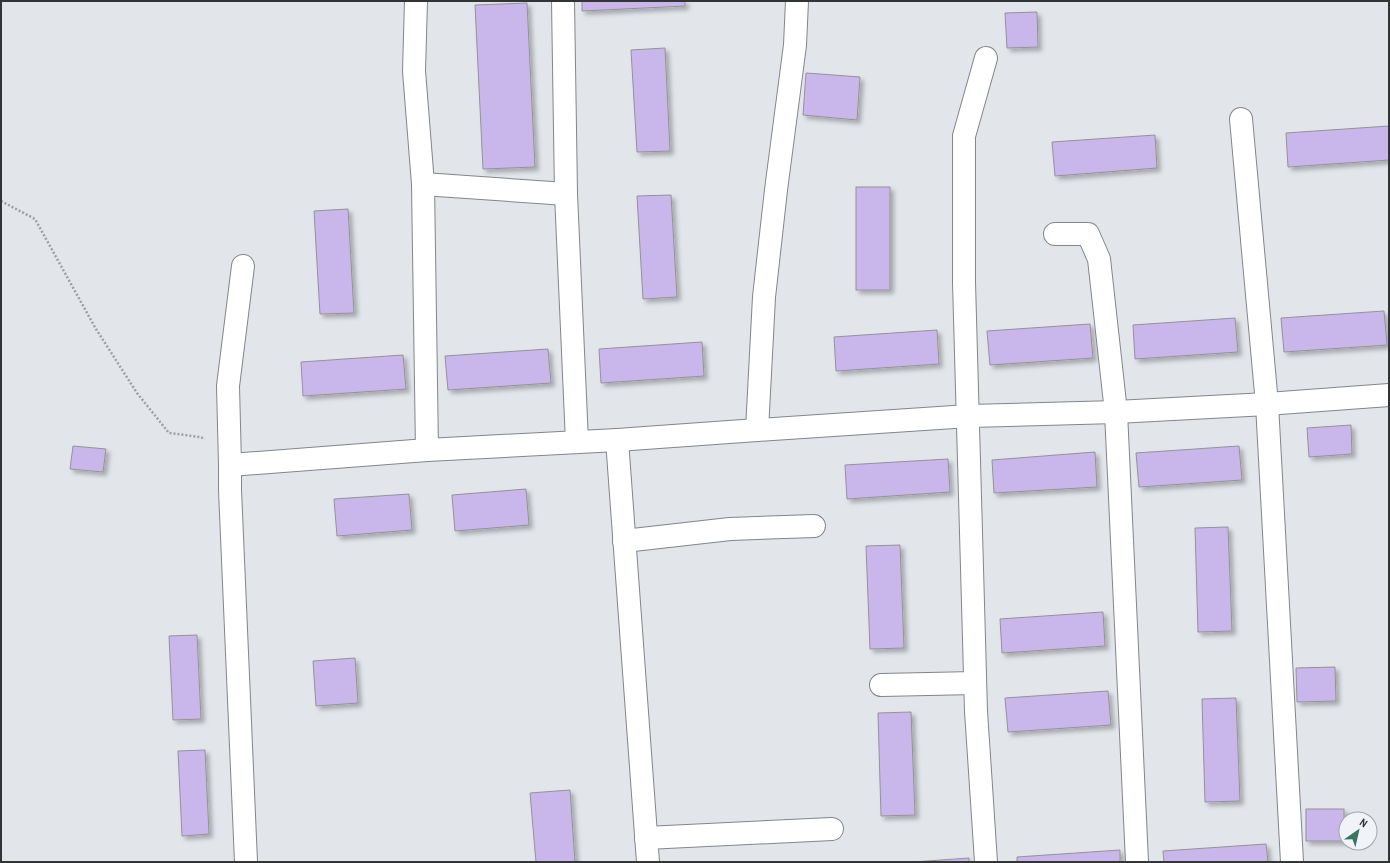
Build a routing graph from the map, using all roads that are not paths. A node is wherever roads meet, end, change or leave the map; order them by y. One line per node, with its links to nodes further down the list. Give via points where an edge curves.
1 (416, 1): 6 (street, via 414,71)
2 (563, 1): 7 (street)
3 (797, 1): 14 (street, via 795,45 764,297)
4 (986, 58): 13 (street, via 964,136 964,282)
5 (1241, 119): 11 (street)
6 (423, 184): 7 (street); 17 (street)
7 (566, 194): 16 (street)
8 (1055, 234): 12 (street, via 1088,234 1099,259)
9 (243, 266): 18 (street, via 228,386)
10 (1389, 394): 11 (street)
11 (1267, 404): 12 (street); 29 (street)
12 (1116, 412): 13 (street); 28 (street)
13 (969, 416): 14 (street); 21 (street)
14 (757, 430): 15 (street)
15 (617, 440): 16 (street); 20 (street)
16 (577, 442): 17 (street)
17 (427, 450): 18 (street)
18 (230, 457): 25 (street)
19 (814, 526): 20 (street, via 730,529)
20 (624, 541): 24 (street)
21 (975, 683): 22 (street); 27 (street)
22 (881, 685)
23 (832, 830): 24 (street)
24 (646, 838): 26 (street)
25 (246, 862)
26 (648, 862)
27 (986, 862)
28 (1137, 862)
29 (1292, 862)

